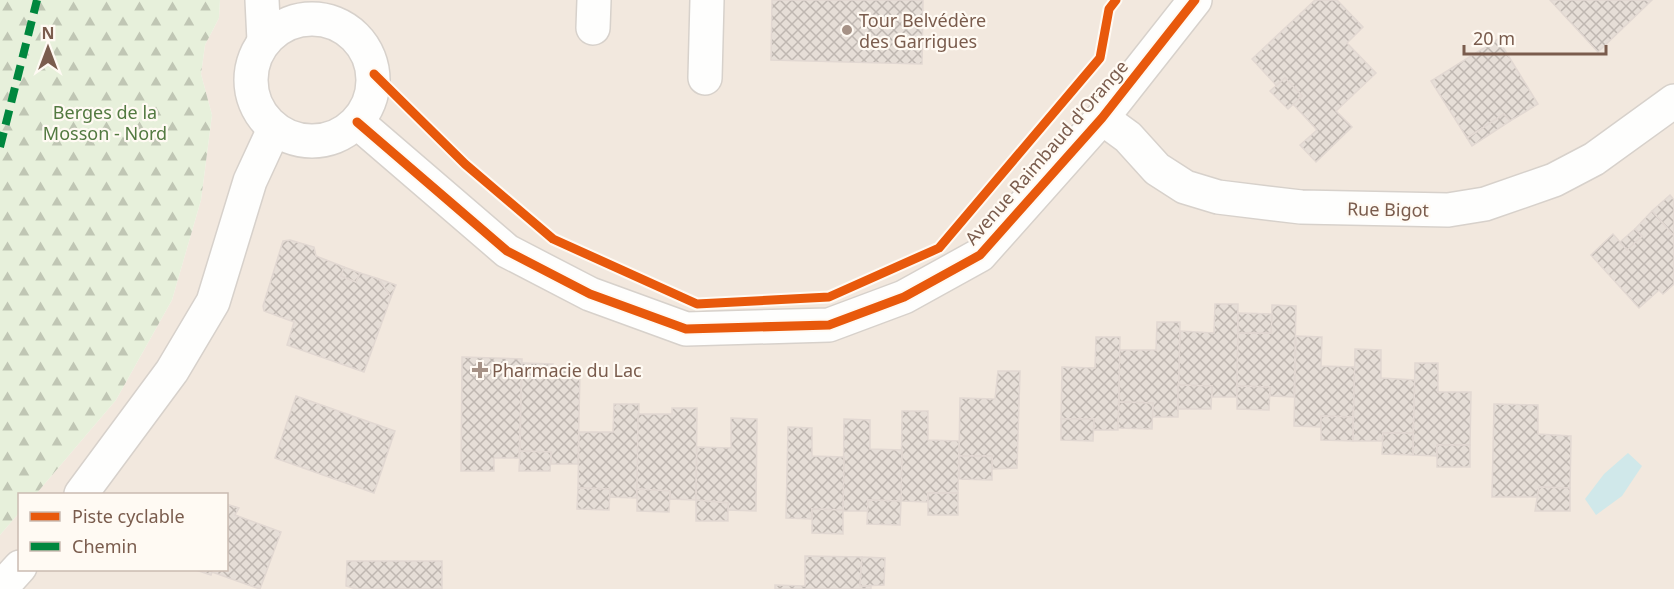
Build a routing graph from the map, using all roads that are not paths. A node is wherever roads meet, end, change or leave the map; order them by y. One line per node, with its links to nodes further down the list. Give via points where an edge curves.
1 (262, 0): 6 (street)
2 (340, 0): 5 (street)
3 (707, 0): 7 (street)
4 (1195, 0): 9 (street, Avenue Raimbaud d'Orange)
5 (352, 33): 6 (street, via 336,22 307,19 279,27); 10 (street, via 363,44 374,74 373,92)
6 (264, 40): 11 (street, via 254,58 252,96 260,114)
7 (705, 78)
8 (1674, 101): 9 (street, Rue Bigot, via 1594,159 1554,180 1485,204 1448,210 1301,207 1218,197 1185,187 1157,169 1128,137)
9 (1102, 118): 10 (street, Avenue Raimbaud d'Orange, via 981,255 904,297 830,325 687,329 590,294 507,251)
10 (357, 122): 11 (street, via 343,134 326,140 308,141)
11 (274, 129): 12 (street, via 250,182 213,302 172,371)
12 (82, 493)
13 (18, 569): 14 (street)
14 (0, 589)

